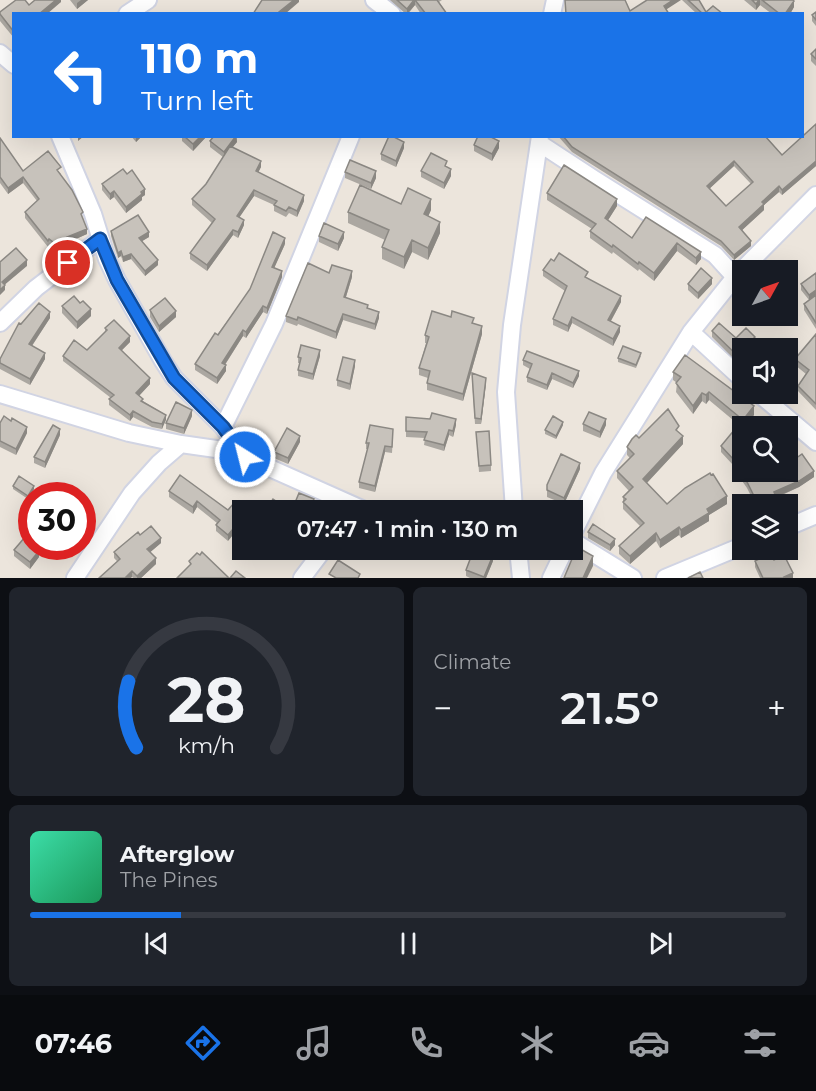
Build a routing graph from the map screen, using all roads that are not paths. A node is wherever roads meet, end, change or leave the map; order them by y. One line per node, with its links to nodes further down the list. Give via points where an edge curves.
1 (148, 0): 3 (street)
2 (374, 0): 4 (street)
3 (130, 12)
4 (389, 12)
5 (0, 53): 6 (street)
6 (12, 63)
7 (61, 138): 11 (street)
8 (350, 138): 20 (street, via 274,324)
9 (540, 140): 13 (street, via 715,255); 25 (street, via 512,325 506,392)
10 (816, 195): 12 (street)
11 (100, 239): 15 (street, via 36,288); 20 (street, via 117,280 174,378)
12 (752, 260)
13 (732, 274)
14 (732, 281): 16 (street)
15 (0, 323)
16 (691, 332): 17 (street); 26 (street, via 603,473)
17 (732, 370)
18 (0, 394): 22 (street, via 129,433)
19 (771, 404): 21 (street)
20 (223, 427): 23 (street)
21 (816, 442)
22 (181, 444): 23 (street); 34 (street, via 132,493)
23 (245, 457): 24 (street)
24 (340, 500)
25 (513, 500)
26 (583, 512)
27 (816, 515): 28 (street)
28 (798, 523)
29 (583, 547): 38 (street)
30 (732, 550): 39 (street)
31 (316, 560): 35 (street)
32 (519, 560): 36 (street)
33 (560, 560): 37 (street)
34 (75, 578)
35 (302, 578)
36 (521, 578)
37 (551, 578)
38 (633, 578)
39 (665, 578)

